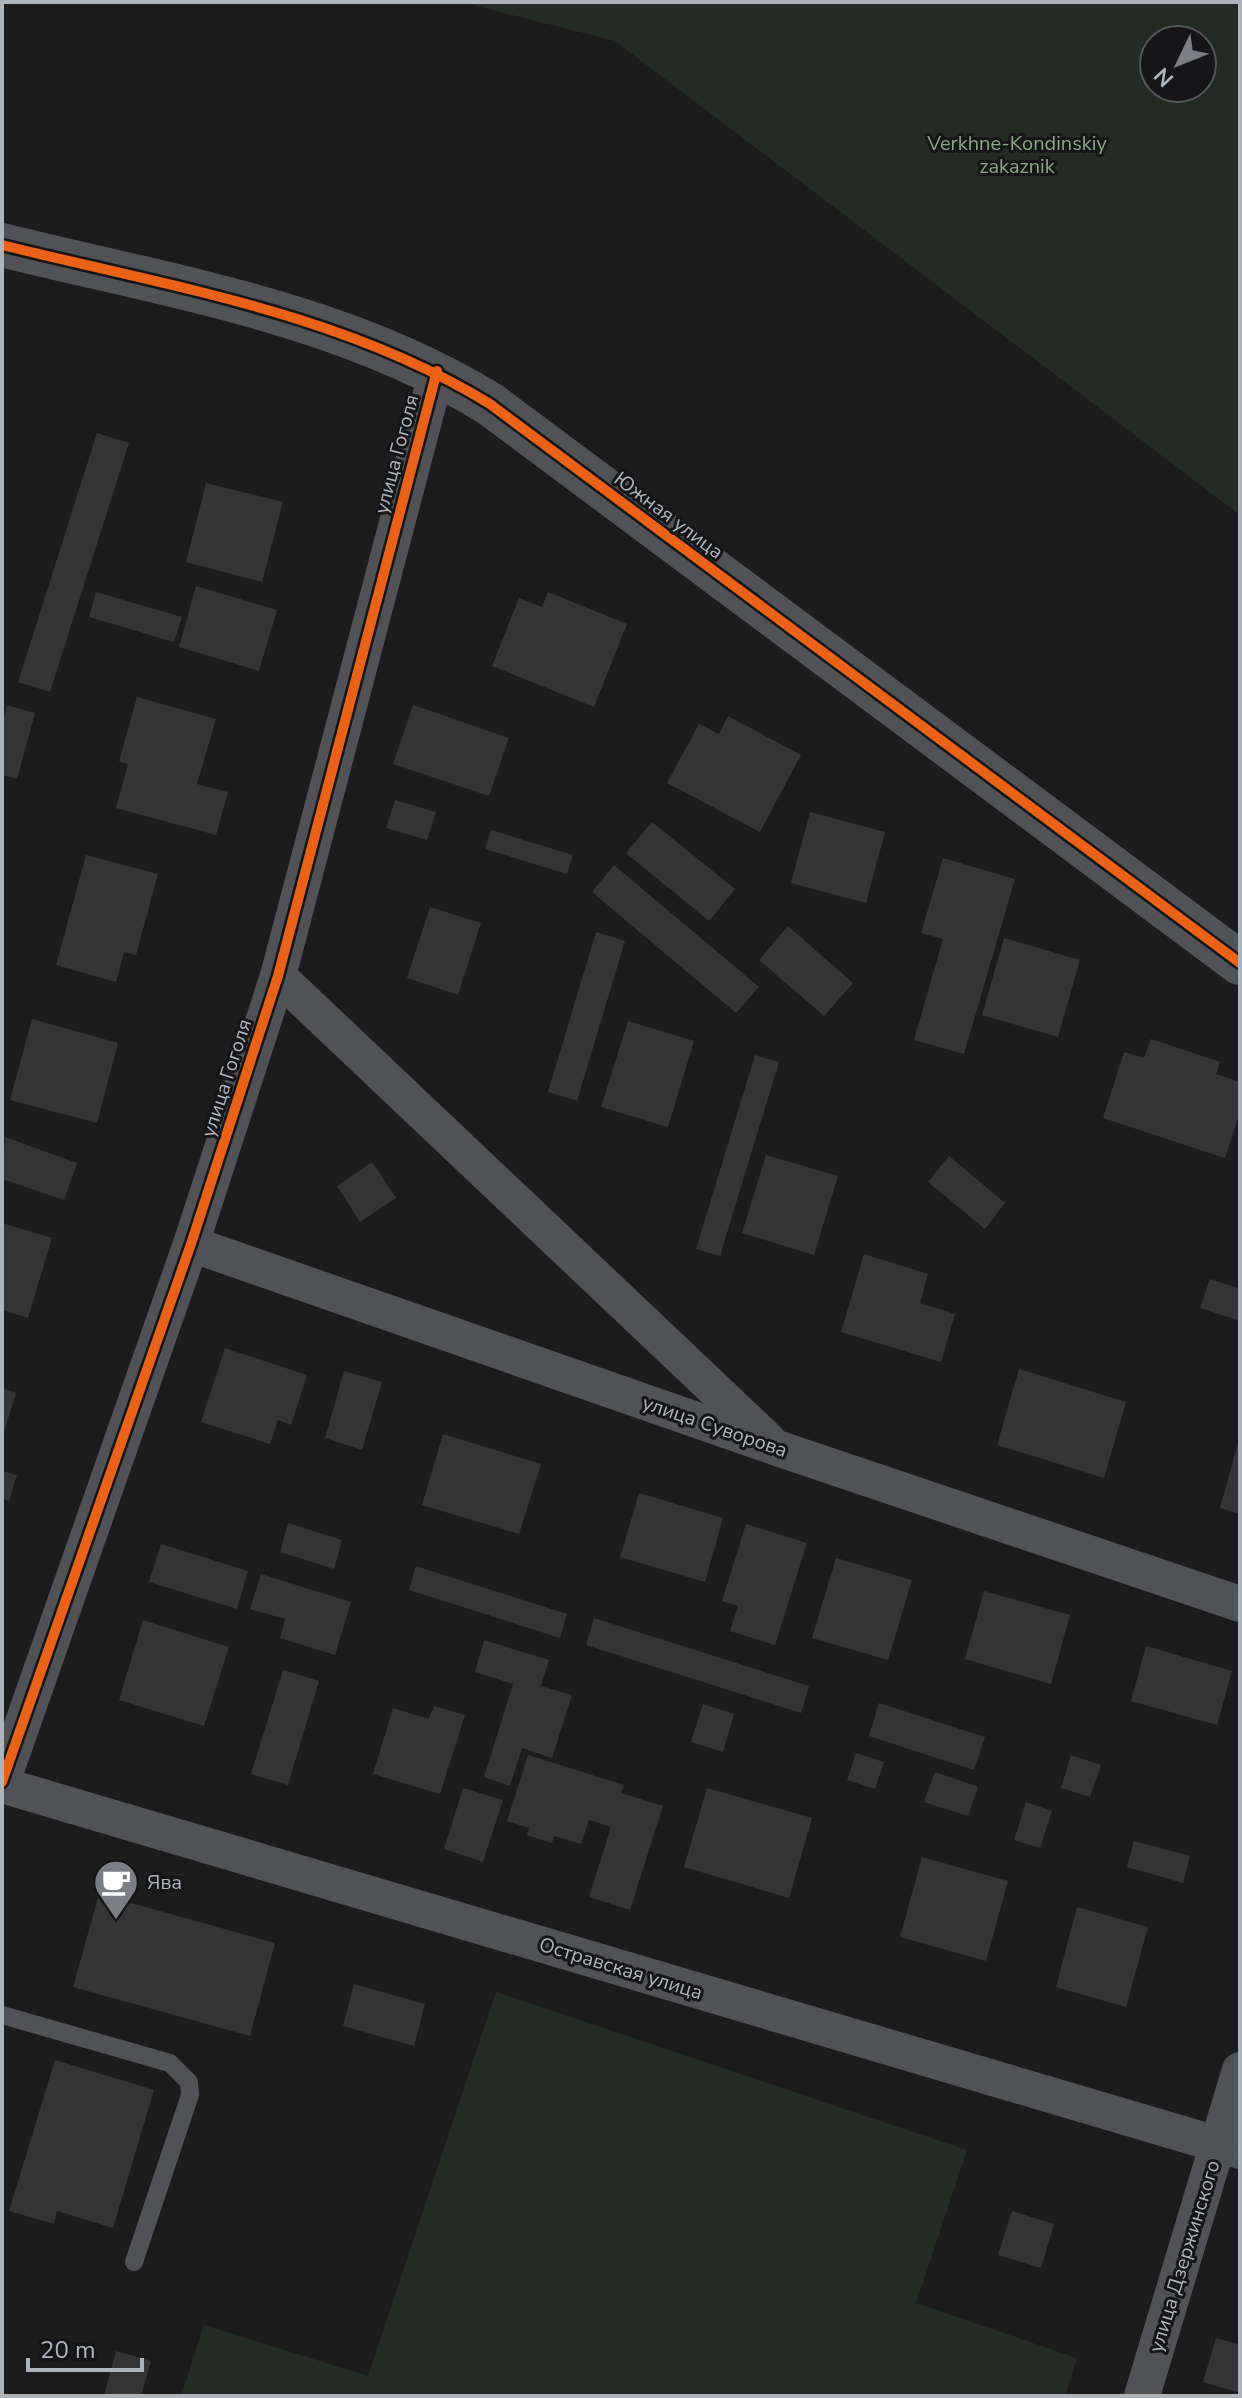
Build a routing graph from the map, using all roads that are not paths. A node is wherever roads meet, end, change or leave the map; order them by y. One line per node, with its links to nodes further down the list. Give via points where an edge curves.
1 (2, 245): 2 (street, Южная улица, via 297,319 371,342)
2 (437, 371): 3 (street, Южная улица, via 490,404); 4 (street, улица Гоголя)
3 (1240, 963)
4 (278, 976): 5 (street, улица Гоголя); 6 (street)
5 (191, 1244): 6 (street, улица Суворова); 8 (street, улица Гоголя)
6 (777, 1448): 7 (street, улица Суворова)
7 (1240, 1604)
8 (2, 1783): 11 (street, Остравская улица)
9 (2, 2015): 12 (lane, via 170,2063 189,2082 190,2095)
10 (1240, 2070): 11 (street, улица Дзержинского)
11 (1229, 2148): 13 (street, улица Дзержинского)
12 (134, 2262)
13 (1142, 2396)

